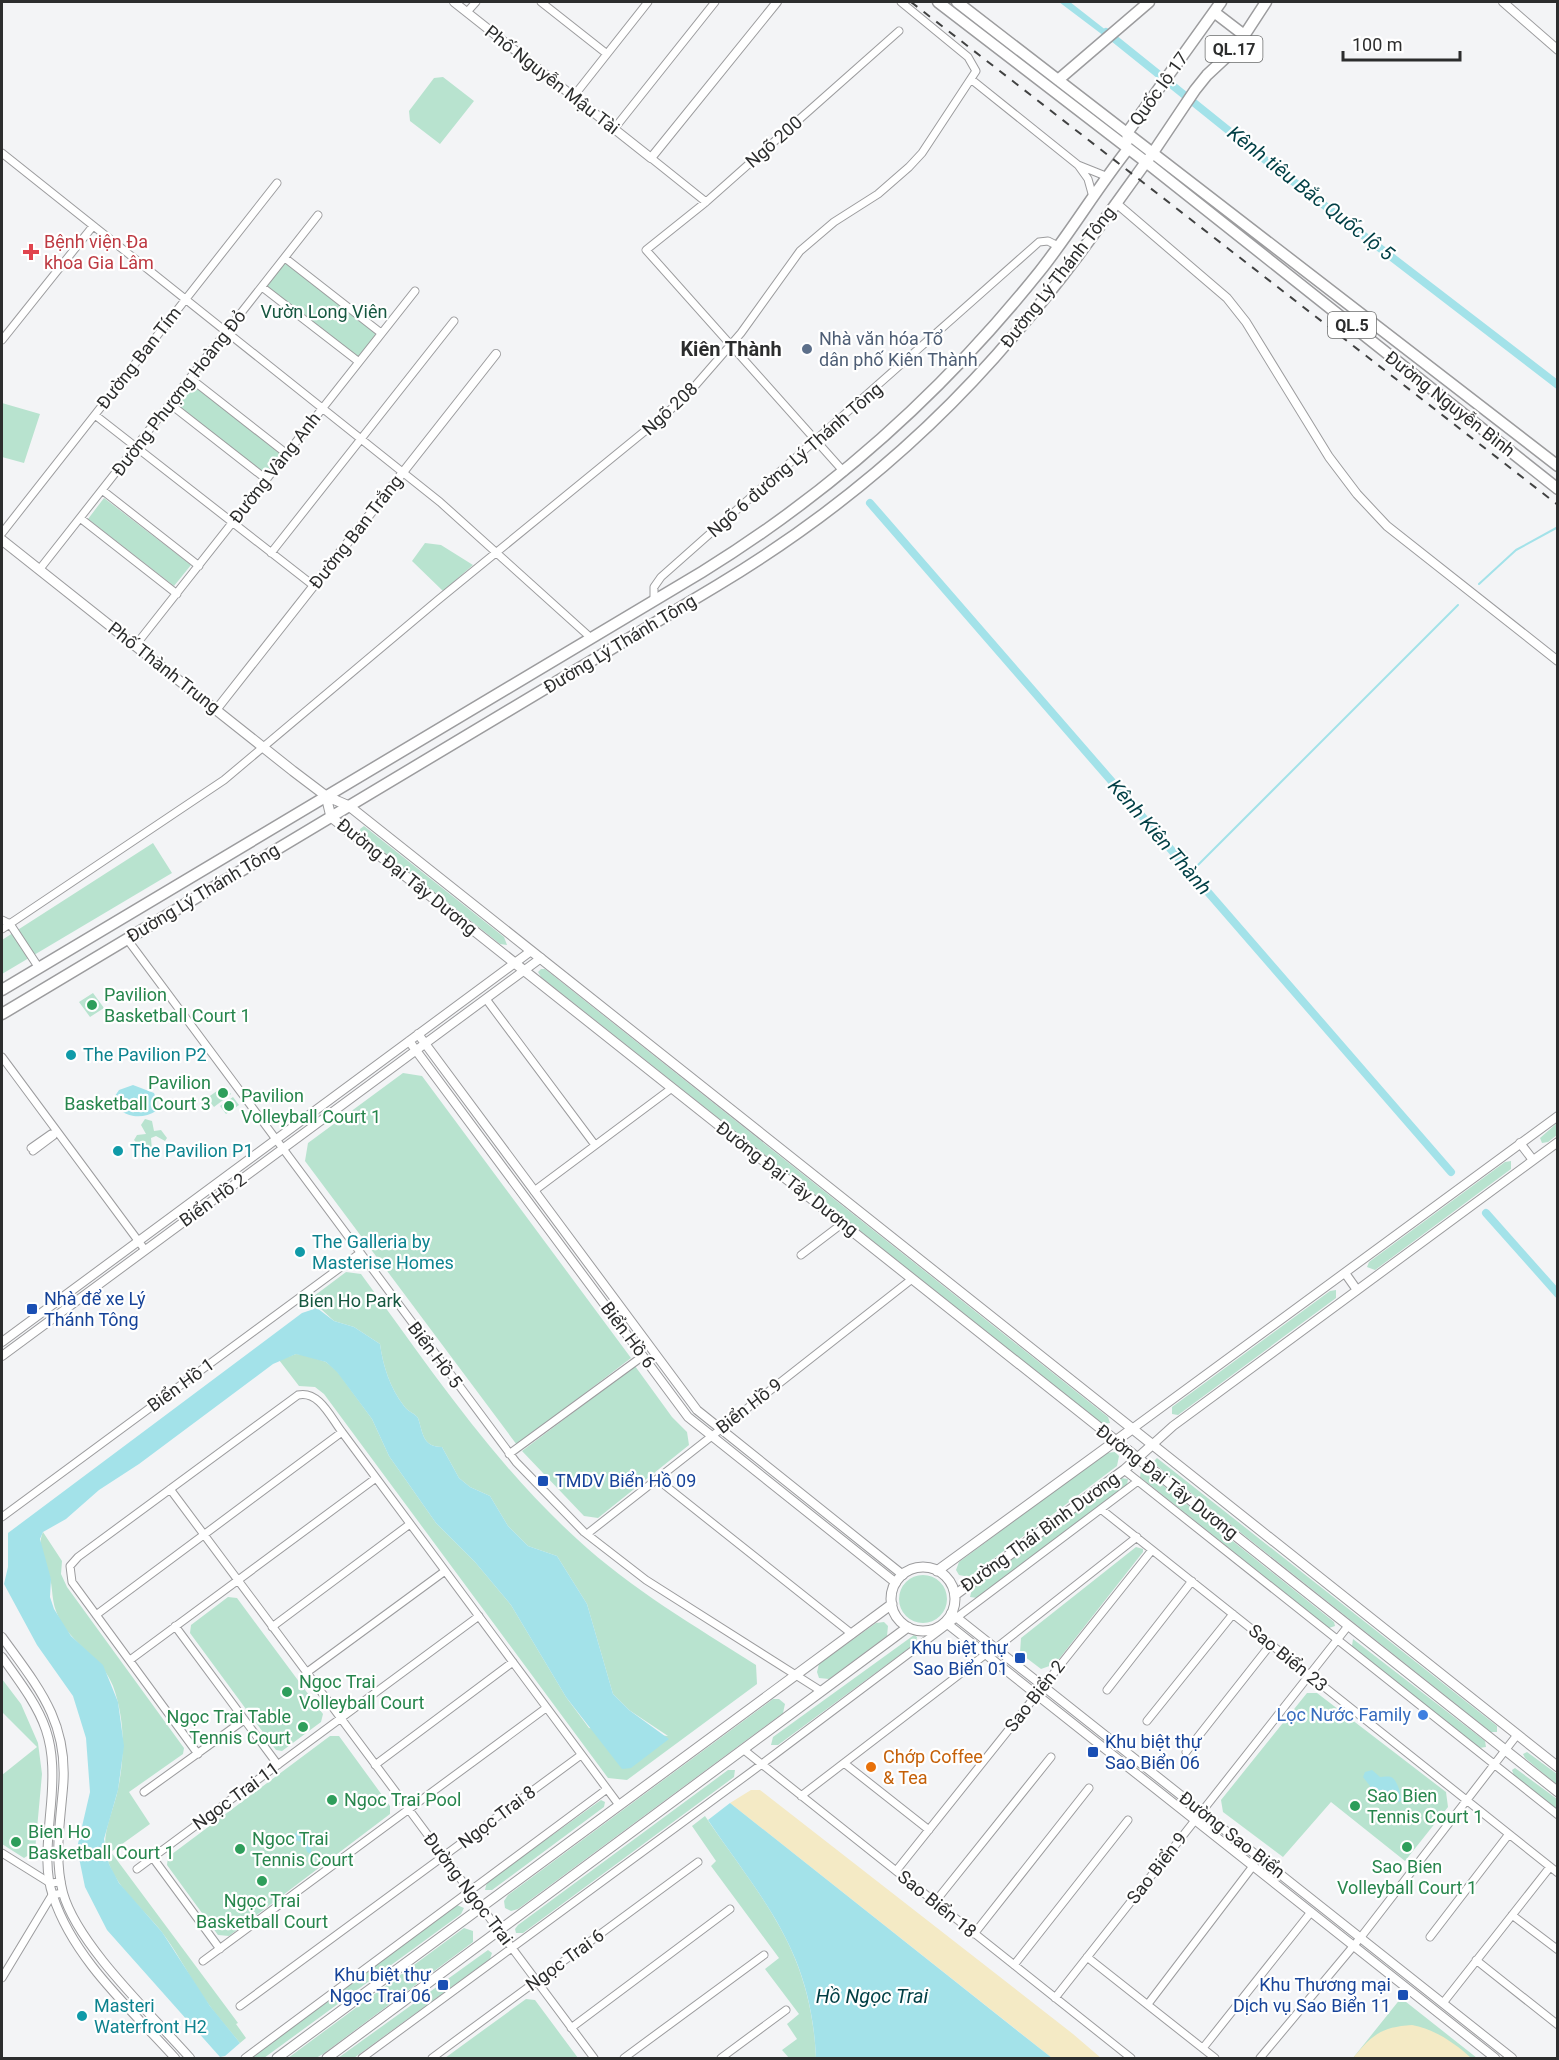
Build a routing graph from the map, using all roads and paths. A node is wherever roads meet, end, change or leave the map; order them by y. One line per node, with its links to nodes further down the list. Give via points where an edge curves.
1 (453, 2): 14 (street, Phố Nguyễn Mậu Tài)
2 (476, 2): 14 (street)
3 (541, 2): 19 (street)
4 (648, 2): 19 (street)
5 (715, 2): 23 (street)
6 (777, 2): 28 (street)
7 (901, 2): 20 (street, via 968,57 975,66)
8 (938, 2): 25 (main road, QL.5)
9 (957, 2): 21 (main road, QL.5)
10 (1149, 2): 21 (main road)
11 (1221, 2): 15 (main road, Quốc lộ 17 / QL.17)
12 (1266, 2): 17 (main road, Quốc lộ 17 / QL.17)
13 (1503, 2): 18 (street)
14 (467, 12): 22 (street, Phố Nguyễn Mậu Tài)
15 (1214, 12): 17 (main road); 24 (main road, Quốc lộ 17 / QL.17)
16 (899, 31): 34 (street, Ngõ 200)
17 (1244, 35): 26 (main road, Quốc lộ 17 / QL.17, via 1195,90)
18 (1557, 50)
19 (607, 54): 22 (street)
20 (972, 80): 30 (street); 49 (street, Ngõ 208, via 909,167 795,256 765,303)
21 (1058, 80): 24 (main road, QL.5)
22 (573, 97): 23 (street, Phố Nguyễn Mậu Tài)
23 (614, 129): 28 (street, Phố Nguyễn Mậu Tài)
24 (1127, 133): 25 (main road, Quốc lộ 17); 26 (main road, QL.5)
25 (1128, 149): 29 (main road, QL.5); 31 (main road, Đường Lý Thánh Tông)
26 (1154, 152): 29 (main road, Quốc lộ 17); 60 (main road, Đường Nguyễn Bình / QL.5)
27 (2, 153): 37 (street)
28 (651, 158): 34 (street)
29 (1146, 162): 35 (main road, Đường Lý Thánh Tông); 64 (main road, Đường Nguyễn Bình / QL.5)
30 (1078, 165): 31 (street); 33 (street, via 1088,179)
31 (1108, 177): 33 (main road, Đường Lý Thánh Tông)
32 (277, 183): 44 (street, Đường Ban Tím)
33 (1093, 197): 38 (main road, Đường Lý Thánh Tông)
34 (706, 202): 49 (street, Ngõ 200, via 646,250)
35 (1116, 203): 43 (main road, Đường Lý Thánh Tông); 81 (street, via 1227,298 1246,322 1329,457 1387,526)
36 (318, 215): 39 (street, Đường Phượng Hoàng Đỏ)
37 (93, 226): 44 (street); 48 (street)
38 (1059, 246): 40 (main road, Đường Lý Thánh Tông); 57 (street, Ngõ 6 đường Lý Thánh Tông, via 1039,242)
39 (285, 258): 41 (street, Đường Phượng Hoàng Đỏ); 47 (street)
40 (1032, 281): 43 (main road); 61 (main road, Đường Lý Thánh Tông, via 940,386)
41 (262, 287): 46 (street, Đường Phượng Hoàng Đỏ); 51 (street)
42 (415, 291): 47 (street, Đường Vàng Anh)
43 (1048, 295): 75 (main road, Đường Lý Thánh Tông, via 956,399 894,458 818,519)
44 (186, 299): 46 (street); 55 (street, Đường Ban Tím)
45 (454, 321): 56 (street)
46 (227, 332): 52 (street, Đường Phượng Hoàng Đỏ); 54 (street)
47 (381, 333): 51 (street, Đường Vàng Anh)
48 (2, 340)
49 (730, 346): 57 (street); 71 (street, Ngõ 208, via 667,413)
50 (496, 354): 62 (street, Đường Ban Trắng)
51 (359, 362): 54 (street, Đường Vàng Anh)
52 (190, 378): 53 (street, Đường Phượng Hoàng Đỏ); 59 (street)
53 (170, 404): 58 (street, Đường Phượng Hoàng Đỏ); 63 (street)
54 (322, 408): 56 (street); 59 (street, Đường Vàng Anh)
55 (95, 415): 58 (street); 68 (street, Đường Ban Tím)
56 (361, 439): 62 (street); 70 (street)
57 (817, 442): 61 (street); 78 (street, Ngõ 6 đường Lý Thánh Tông, via 662,577 654,586)
58 (136, 447): 65 (street, Đường Phượng Hoàng Đỏ); 67 (street)
59 (287, 454): 63 (street, Đường Vàng Anh)
60 (1557, 466)
61 (844, 472): 72 (main road, Đường Lý Thánh Tông)
62 (403, 473): 71 (street); 76 (street, Đường Ban Trắng)
63 (266, 479): 67 (street, Đường Vàng Anh)
64 (1557, 489)
65 (102, 490): 66 (street, Đường Phượng Hoàng Đỏ); 73 (street)
66 (80, 518): 74 (street, Đường Phượng Hoàng Đỏ); 77 (street)
67 (232, 523): 70 (street); 73 (street, Đường Vàng Anh)
68 (2, 533)
69 (2, 540): 74 (main road, Phố Thành Trung)
70 (271, 553): 76 (street)
71 (495, 554): 79 (street); 83 (street, Ngõ 208)
72 (717, 562): 75 (main road); 78 (main road, Đường Lý Thánh Tông)
73 (199, 566): 77 (street, Đường Vàng Anh)
74 (39, 570): 80 (main road, Phố Thành Trung)
75 (729, 579): 85 (main road, Đường Lý Thánh Tông)
76 (314, 586): 82 (street, Đường Ban Trắng)
77 (177, 594): 80 (street, Đường Vàng Anh)
78 (654, 600): 79 (main road, Đường Lý Thánh Tông)
79 (591, 638): 84 (main road, Đường Lý Thánh Tông)
80 (135, 646): 82 (main road, Phố Thành Trung)
81 (1557, 661)
82 (216, 710): 83 (main road, Phố Thành Trung)
83 (263, 747): 84 (main road, Phố Thành Trung); 88 (street, Ngõ 208, via 200,798)
84 (326, 796): 85 (main road, Đường Đại Tây Dương); 86 (main road, Đường Đại Tây Dương); 94 (main road, Đường Lý Thánh Tông)
85 (349, 806): 86 (main road, Đường Lý Thánh Tông); 91 (main road, Đường Đại Tây Dương)
86 (331, 817): 90 (main road, Đường Lý Thánh Tông); 93 (main road, Đường Đại Tây Dương)
87 (2, 920): 88 (street)
88 (10, 924): 89 (street, Ngõ 208); 94 (street)
89 (2, 929)
90 (127, 939): 98 (main road, Đường Lý Thánh Tông); 106 (street, Biển Hồ 5)
91 (531, 951): 92 (main road, Đường Đại Tây Dương); 93 (street, Biển Hồ 2)
92 (540, 958): 95 (street, Biển Hồ 2); 125 (main road, Đường Đại Tây Dương)
93 (515, 963): 95 (main road, Đường Đại Tây Dương); 99 (street, Biển Hồ 2)
94 (39, 968): 96 (main road, Đường Lý Thánh Tông)
95 (524, 970): 97 (street, Biển Hồ 2); 104 (main road, Đường Đại Tây Dương)
96 (2, 990)
97 (486, 999): 101 (street, Biển Hồ 2); 109 (street)
98 (2, 1014)
99 (418, 1034): 100 (street, Biển Hồ 2); 101 (street, Biển Hồ 6)
100 (409, 1041): 102 (street, Biển Hồ 6); 106 (street, Biển Hồ 2)
101 (425, 1044): 102 (street, Biển Hồ 2); 112 (street, Biển Hồ 6)
102 (416, 1050): 110 (street, Biển Hồ 2); 123 (street, Biển Hồ 6)
103 (2, 1056): 114 (street)
104 (672, 1088): 109 (street); 113 (main road, Đường Đại Tây Dương)
105 (1557, 1116): 108 (street)
106 (276, 1139): 110 (street, Biển Hồ 5); 114 (street, Biển Hồ 2)
107 (1557, 1142): 111 (street)
108 (1520, 1143): 111 (street); 118 (street)
109 (595, 1145): 112 (street)
110 (283, 1149): 115 (street, Biển Hồ 2); 116 (street, Biển Hồ 5)
111 (1533, 1160): 120 (street)
112 (534, 1191): 124 (street, Biển Hồ 6, via 695,1407)
113 (843, 1223): 117 (street); 119 (main road, Đường Đại Tây Dương)
114 (138, 1240): 115 (street); 121 (street, Biển Hồ 2)
115 (146, 1250): 122 (street, Biển Hồ 2)
116 (360, 1253): 130 (street, Biển Hồ 5); 138 (street, Biển Hồ 1)
117 (801, 1255)
118 (1345, 1273): 120 (street); 125 (street)
119 (912, 1279): 124 (street, Biển Hồ 9); 128 (main road, Đường Đại Tây Dương)
120 (1357, 1290): 129 (street)
121 (2, 1342)
122 (2, 1356)
123 (643, 1356): 127 (street, Biển Hồ 6, via 686,1414); 130 (street)
124 (720, 1429): 127 (street, Biển Hồ 9); 146 (street, Biển Hồ 6)
125 (1132, 1429): 128 (main road, Đường Thái Bình Dương); 129 (main road, Đường Đại Tây Dương)
126 (342, 1432): 133 (street); 136 (street, via 313,1395 298,1395); 140 (street)
127 (712, 1436): 134 (street, Biển Hồ 9); 149 (street, Biển Hồ 6)
128 (1115, 1440): 131 (main road, Đường Đại Tây Dương); 145 (main road, Đường Thái Bình Dương)
129 (1152, 1445): 131 (main road, Đường Thái Bình Dương); 182 (main road, Đường Đại Tây Dương)
130 (509, 1454): 141 (street, Biển Hồ 5)
131 (1138, 1458): 132 (main road, Đường Thái Bình Dương); 158 (main road, Đường Đại Tây Dương)
132 (1124, 1470): 135 (street); 150 (main road, Đường Thái Bình Dương)
133 (376, 1478): 139 (street); 147 (street)
134 (657, 1479): 141 (street, Biển Hồ 9); 161 (street)
135 (1138, 1481): 137 (street); 163 (street)
136 (171, 1489): 140 (street, Đường Ngọc Trai); 153 (street, via 78,1557 69,1573)
137 (1102, 1510): 142 (street, Sao Biển 23); 155 (street)
138 (2, 1517)
139 (410, 1524): 144 (street); 159 (street)
140 (204, 1534): 147 (street, Đường Ngọc Trai); 153 (street)
141 (587, 1534): 172 (street, Biển Hồ 5, via 652,1584)
142 (1137, 1537): 143 (street, Sao Biển 23); 165 (street)
143 (1152, 1550): 148 (street, Sao Biển 23); 174 (street, Sao Biển 2)
144 (445, 1571): 154 (street); 171 (street)
145 (937, 1571): 146 (main road, via 917,1568); 150 (main road, via 949,1581)
146 (903, 1575): 149 (main road)
147 (238, 1581): 157 (street); 159 (street, Đường Ngọc Trai)
148 (1192, 1581): 152 (street, Sao Biển 23); 175 (street)
149 (896, 1583): 151 (main road)
150 (955, 1595): 155 (main road)
151 (892, 1604): 160 (main road); 161 (main road)
152 (1233, 1614): 164 (street, Sao Biển 23); 181 (street)
153 (96, 1615): 169 (street)
154 (479, 1616): 170 (street); 179 (street, Ngọc Trai 11)
155 (955, 1616): 156 (main road); 165 (street, Đường Sao Biển)
156 (947, 1623): 160 (main road, via 925,1631); 167 (street, Đường Sao Biển); 190 (street)
157 (175, 1626): 169 (street); 180 (street)
158 (1348, 1626): 163 (street, Sao Biển 9); 184 (main road, Đường Đại Tây Dương)
159 (272, 1627): 171 (street, Đường Ngọc Trai)
160 (908, 1627): 176 (main road)
161 (852, 1634): 172 (main road)
162 (2, 1637): 166 (street)
163 (1337, 1640): 173 (street, Sao Biển 9); 193 (street)
164 (1271, 1644): 173 (street, Sao Biển 23); 185 (street)
165 (996, 1648): 174 (street, Đường Sao Biển)
166 (12, 1651): 168 (street); 219 (street, via 45,1697 60,1736 64,1763 58,1845)
167 (986, 1654): 177 (street, Đường Sao Biển); 189 (street)
168 (2, 1658): 218 (street, via 36,1704 50,1740)
169 (129, 1660): 186 (street)
170 (513, 1662): 178 (street); 192 (street)
171 (306, 1673): 179 (street, Đường Ngọc Trai)
172 (795, 1675): 176 (street, Biển Hồ 5); 201 (main road)
173 (1310, 1675): 200 (street, Sao Biển 23); 203 (street, Sao Biển 9)
174 (1044, 1686): 177 (street, Sao Biển 2); 203 (street, Đường Sao Biển)
175 (1107, 1690)
176 (821, 1691): 183 (main road)
177 (1037, 1695): 206 (street, Đường Sao Biển); 207 (street, Sao Biển 2)
178 (546, 1708): 187 (street); 202 (street)
179 (340, 1719): 191 (street, Ngọc Trai 11); 192 (street, Đường Ngọc Trai)
180 (244, 1720): 186 (street); 191 (street)
181 (1147, 1721)
182 (1517, 1735): 184 (street); 194 (main road, Đường Đại Tây Dương)
183 (744, 1750): 190 (street, Sao Biển 18); 228 (main road)
184 (1506, 1751): 193 (street); 198 (main road, Đường Đại Tây Dương)
185 (1186, 1752)
186 (198, 1754): 197 (street)
187 (580, 1755): 196 (street); 210 (street, Ngọc Trai 8)
188 (1051, 1756): 223 (street)
189 (843, 1763): 199 (street); 207 (street)
190 (762, 1764): 199 (street, Sao Biển 18); 234 (street)
191 (278, 1765): 211 (street, Ngọc Trai 11)
192 (375, 1765): 202 (street, Đường Ngọc Trai)
193 (1495, 1765): 200 (street); 204 (street)
194 (1557, 1767)
195 (1089, 1788): 229 (street)
196 (607, 1789): 201 (street); 220 (street)
197 (144, 1792)
198 (1557, 1792)
199 (801, 1796): 216 (street, Sao Biển 18)
200 (1466, 1800): 208 (street, Sao Biển 23); 230 (street)
201 (619, 1805): 224 (main road)
202 (409, 1810): 210 (street, Đường Ngọc Trai); 233 (street)
203 (1202, 1811): 206 (street, Sao Biển 9); 230 (street, Đường Sao Biển)
204 (1557, 1815)
205 (1128, 1820): 240 (street)
206 (1195, 1820): 213 (street, Đường Sao Biển); 237 (street, Sao Biển 9)
207 (929, 1830): 216 (street, Sao Biển 2)
208 (1509, 1834): 214 (street, Sao Biển 23); 231 (street)
209 (2, 1853): 218 (street)
210 (443, 1857): 220 (street, Đường Ngọc Trai); 246 (street, Ngọc Trai 8)
211 (153, 1858): 215 (street, Ngọc Trai 11); 233 (street)
212 (698, 1862): 242 (street, Ngọc Trai 6)
213 (1253, 1866): 226 (street, Đường Sao Biển); 245 (street)
214 (1550, 1867): 217 (street, Sao Biển 23); 227 (street)
215 (137, 1869)
216 (896, 1871): 223 (street, Sao Biển 18)
217 (1557, 1873)
218 (50, 1882): 219 (street); 222 (street)
219 (61, 1882): 221 (street)
220 (469, 1891): 224 (street, Đường Ngọc Trai); 254 (street)
221 (63, 1893): 222 (street); 253 (street, via 92,1947)
222 (52, 1895): 241 (street); 252 (street, via 61,1918 86,1958)
223 (935, 1902): 229 (street, Sao Biển 18)
224 (480, 1906): 228 (street, Đường Ngọc Trai); 255 (main road)
225 (730, 1909): 250 (street)
226 (1311, 1912): 232 (street, Đường Sao Biển); 251 (street)
227 (1512, 1915): 235 (street); 238 (street)
228 (498, 1931): 234 (street, Đường Ngọc Trai); 256 (main road)
229 (974, 1934): 240 (street, Sao Biển 18)
230 (1361, 1937): 232 (street); 244 (street, Đường Sao Biển)
231 (1430, 1937)
232 (1354, 1946): 248 (street, Đường Sao Biển); 264 (street)
233 (220, 1949): 239 (street)
234 (512, 1949): 242 (street, Đường Ngọc Trai); 257 (street)
235 (1557, 1950)
236 (764, 1955): 260 (street)
237 (1087, 1957): 243 (street, Sao Biển 9); 245 (street)
238 (1476, 1960): 244 (street); 249 (street)
239 (203, 1961)
240 (1014, 1965): 243 (street, Sao Biển 18)
241 (2, 1978)
242 (536, 1982): 250 (street, Đường Ngọc Trai); 258 (street, Ngọc Trai 6)
243 (1055, 1998): 262 (street, Sao Biển 18)
244 (1443, 2003): 248 (street); 266 (street, Đường Sao Biển)
245 (1148, 2004): 251 (street)
246 (240, 2006)
247 (786, 2010): 261 (street)
248 (1436, 2011): 265 (street, Đường Sao Biển)
249 (1557, 2025)
250 (571, 2028): 259 (street, Đường Ngọc Trai)
251 (1203, 2048): 263 (street)
252 (175, 2058)
253 (190, 2058)
254 (245, 2058)
255 (277, 2058)
256 (327, 2058)
257 (362, 2058)
258 (432, 2058)
259 (594, 2058)
260 (624, 2058)
261 (721, 2058)
262 (1131, 2058)
263 (1215, 2058)
264 (1260, 2058)
265 (1496, 2058)
266 (1512, 2058)

